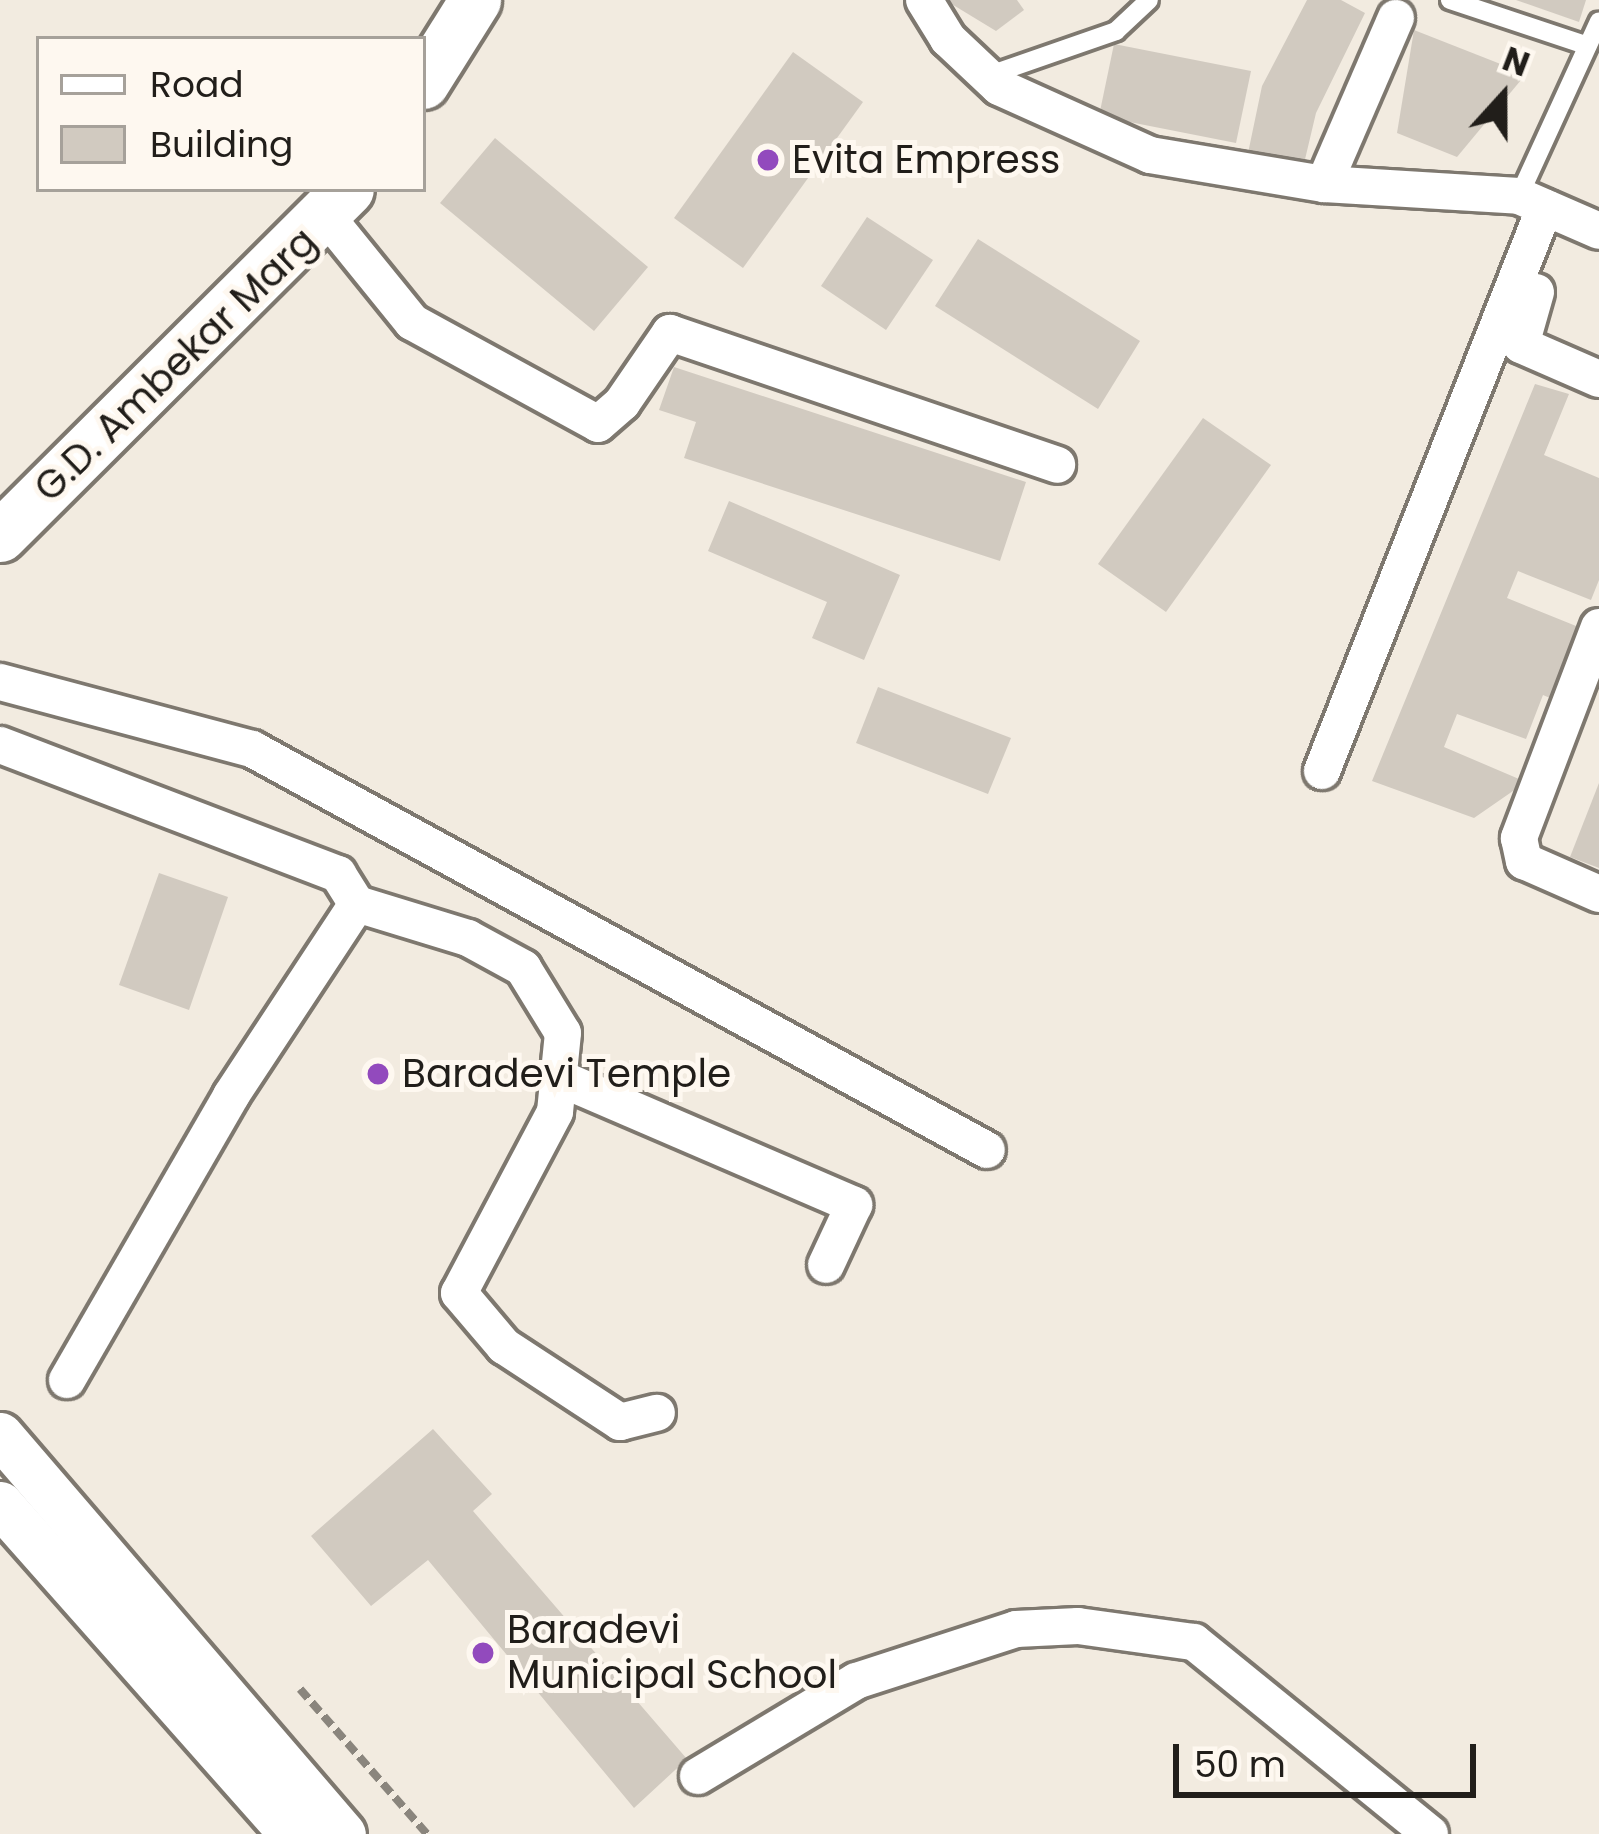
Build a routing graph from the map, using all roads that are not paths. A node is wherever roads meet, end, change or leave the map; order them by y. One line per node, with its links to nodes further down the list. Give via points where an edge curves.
1 (475, 0): 9 (main road)
2 (923, 0): 8 (street)
3 (1149, 0): 8 (lane, via 1116,31)
4 (1450, 0): 7 (lane)
5 (1396, 18): 10 (street)
6 (1599, 21): 7 (lane)
7 (1588, 46): 12 (lane)
8 (987, 76): 10 (street, via 1064,123 1150,155)
9 (426, 78)
10 (1324, 184): 12 (street)
11 (338, 203): 17 (street, via 412,322 598,424 670,333); 18 (main road, G.D. Ambekar Marg)
12 (1546, 214): 13 (street); 14 (street); 15 (street)
13 (1599, 231)
14 (1599, 253)
15 (1512, 322): 16 (street, via 1526,350); 22 (street)
16 (1599, 379)
17 (1057, 465)
18 (0, 536)
19 (1599, 627): 23 (street, via 1519,838 1524,861)
20 (0, 682): 26 (street, via 252,749)
21 (0, 745): 24 (street, via 338,874)
22 (1322, 770)
23 (1599, 894)
24 (357, 904): 25 (street, via 468,938 523,968 563,1033); 28 (street, via 231,1096)
25 (564, 1079): 27 (street, via 854,1205); 29 (street, via 555,1112 459,1293 504,1346 620,1423)
26 (987, 1150)
27 (826, 1264)
28 (67, 1380)
29 (657, 1413)
30 (0, 1435): 34 (street)
31 (0, 1504): 33 (street)
32 (698, 1776): 35 (street, via 856,1681 1016,1629 1078,1626 1194,1642)
33 (292, 1834)
34 (343, 1834)
35 (1430, 1834)

